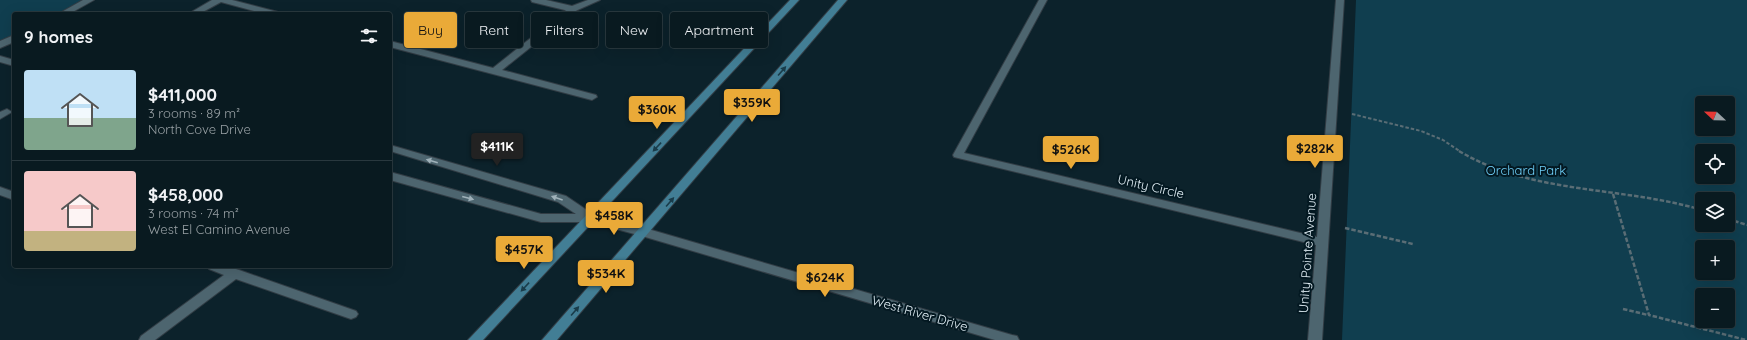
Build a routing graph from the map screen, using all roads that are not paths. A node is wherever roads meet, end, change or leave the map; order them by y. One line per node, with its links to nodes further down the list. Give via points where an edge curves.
1 (90, 0): 10 (street)
2 (220, 0): 11 (street); 12 (street)
3 (536, 0): 9 (street)
4 (596, 0): 9 (street)
5 (795, 0): 24 (main road, one-way to 24)
6 (843, 0): 25 (main road, one-way to 6)
7 (1043, 0): 26 (street, Unity Circle, via 958,155)
8 (1340, 0): 26 (street, Unity Pointe Avenue)
9 (573, 8): 18 (street)
10 (66, 12)
11 (196, 12)
12 (267, 12)
13 (12, 39): 14 (street)
14 (0, 45)
15 (392, 45): 18 (street)
16 (0, 59): 17 (street)
17 (12, 62)
18 (494, 72): 19 (street)
19 (592, 97)
20 (392, 149): 24 (street, one-way to 20, via 562,199)
21 (392, 177): 24 (street, one-way to 24, via 541,218)
22 (0, 191): 23 (street)
23 (12, 195)
24 (590, 218): 25 (street, West River Drive); 31 (main road, one-way to 31)
25 (644, 232): 32 (main road, one-way to 25); 33 (street, West River Drive)
26 (1322, 242): 34 (street, Unity Pointe Avenue)
27 (219, 268): 28 (street)
28 (234, 273): 29 (street); 30 (street)
29 (351, 314)
30 (146, 340)
31 (475, 340)
32 (549, 340)
33 (1012, 340)
34 (1315, 340)

